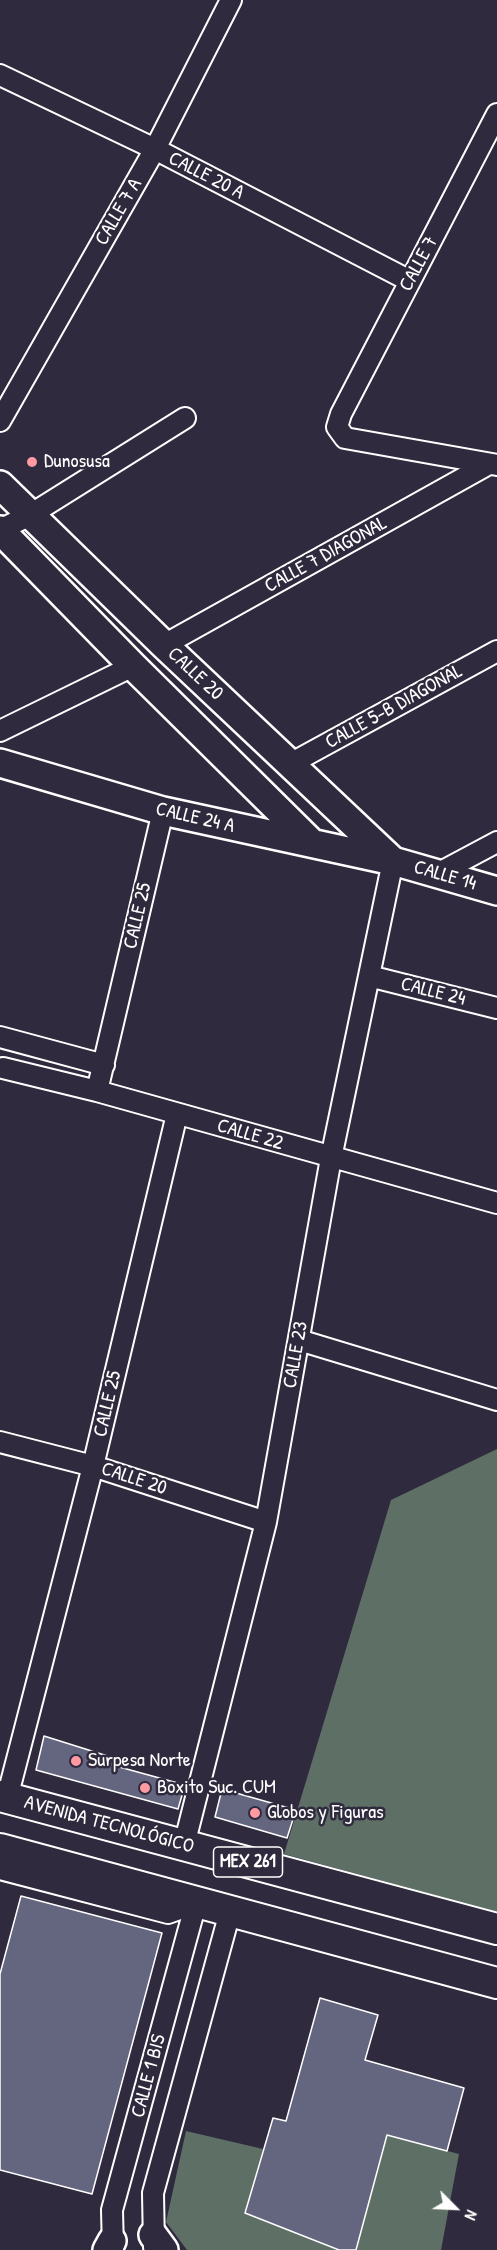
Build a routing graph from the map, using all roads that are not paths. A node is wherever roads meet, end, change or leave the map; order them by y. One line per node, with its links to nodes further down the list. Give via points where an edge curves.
1 (231, 0): 5 (street, CALLE 7 A)
2 (0, 75): 5 (street, CALLE 20 A)
3 (497, 114): 4 (street, CALLE 7)
4 (490, 144): 6 (street, CALLE 7)
5 (155, 149): 6 (street, CALLE 20 A); 8 (street, CALLE 7 A)
6 (410, 281): 9 (street, CALLE 7, via 337,427 345,438)
7 (184, 418): 11 (street)
8 (0, 421)
9 (492, 465): 13 (street, CALLE 7 DIAGONAL)
10 (0, 485): 11 (street, CALLE 20)
11 (30, 515): 12 (street); 13 (street, CALLE 20)
12 (0, 530): 15 (street, CALLE 20)
13 (164, 645): 18 (street, CALLE 20)
14 (497, 651): 18 (street, CALLE 5-B DIAGONAL)
15 (132, 666): 16 (street); 21 (street, CALLE 20)
16 (0, 731)
17 (0, 763): 19 (street, CALLE 24 A)
18 (290, 764): 22 (street, CALLE 20)
19 (163, 811): 21 (street, CALLE 24 A); 28 (street, CALLE 25)
20 (497, 842): 23 (street)
21 (312, 843): 22 (street, CALLE 24 A)
22 (393, 861): 23 (street, CALLE 14); 25 (street, CALLE 23)
23 (437, 874): 24 (street, CALLE 14)
24 (497, 891)
25 (369, 976): 26 (street, CALLE 24); 32 (street, CALLE 23)
26 (497, 1008)
27 (5, 1039): 28 (street); 29 (street)
28 (104, 1065): 30 (street, CALLE 25)
29 (2, 1074): 30 (street, CALLE 22)
30 (97, 1091): 31 (street, CALLE 22)
31 (177, 1114): 32 (street, CALLE 22); 37 (street, CALLE 25)
32 (331, 1158): 33 (street, CALLE 22); 34 (street, CALLE 23)
33 (497, 1203)
34 (299, 1340): 35 (street); 38 (street, CALLE 23)
35 (497, 1400)
36 (0, 1442): 37 (street, CALLE 20)
37 (93, 1466): 38 (street, CALLE 20); 39 (street, CALLE 25)
38 (266, 1522): 40 (street, CALLE 23)
39 (3, 1797): 40 (main road, AVENIDA TECNOLÓGICO / MEX 261)
40 (184, 1845): 45 (main road, AVENIDA TECNOLÓGICO / MEX 261)
41 (0, 1849): 43 (main road)
42 (0, 1869): 43 (street, via 168,1913)
43 (196, 1903): 44 (main road); 48 (street, CALLE 1 BIS, via 112,2210)
44 (230, 1912): 46 (main road); 47 (street, CALLE 1 BIS, via 153,2193)
45 (497, 1929)
46 (497, 1983)
47 (157, 2245)
48 (110, 2247)

